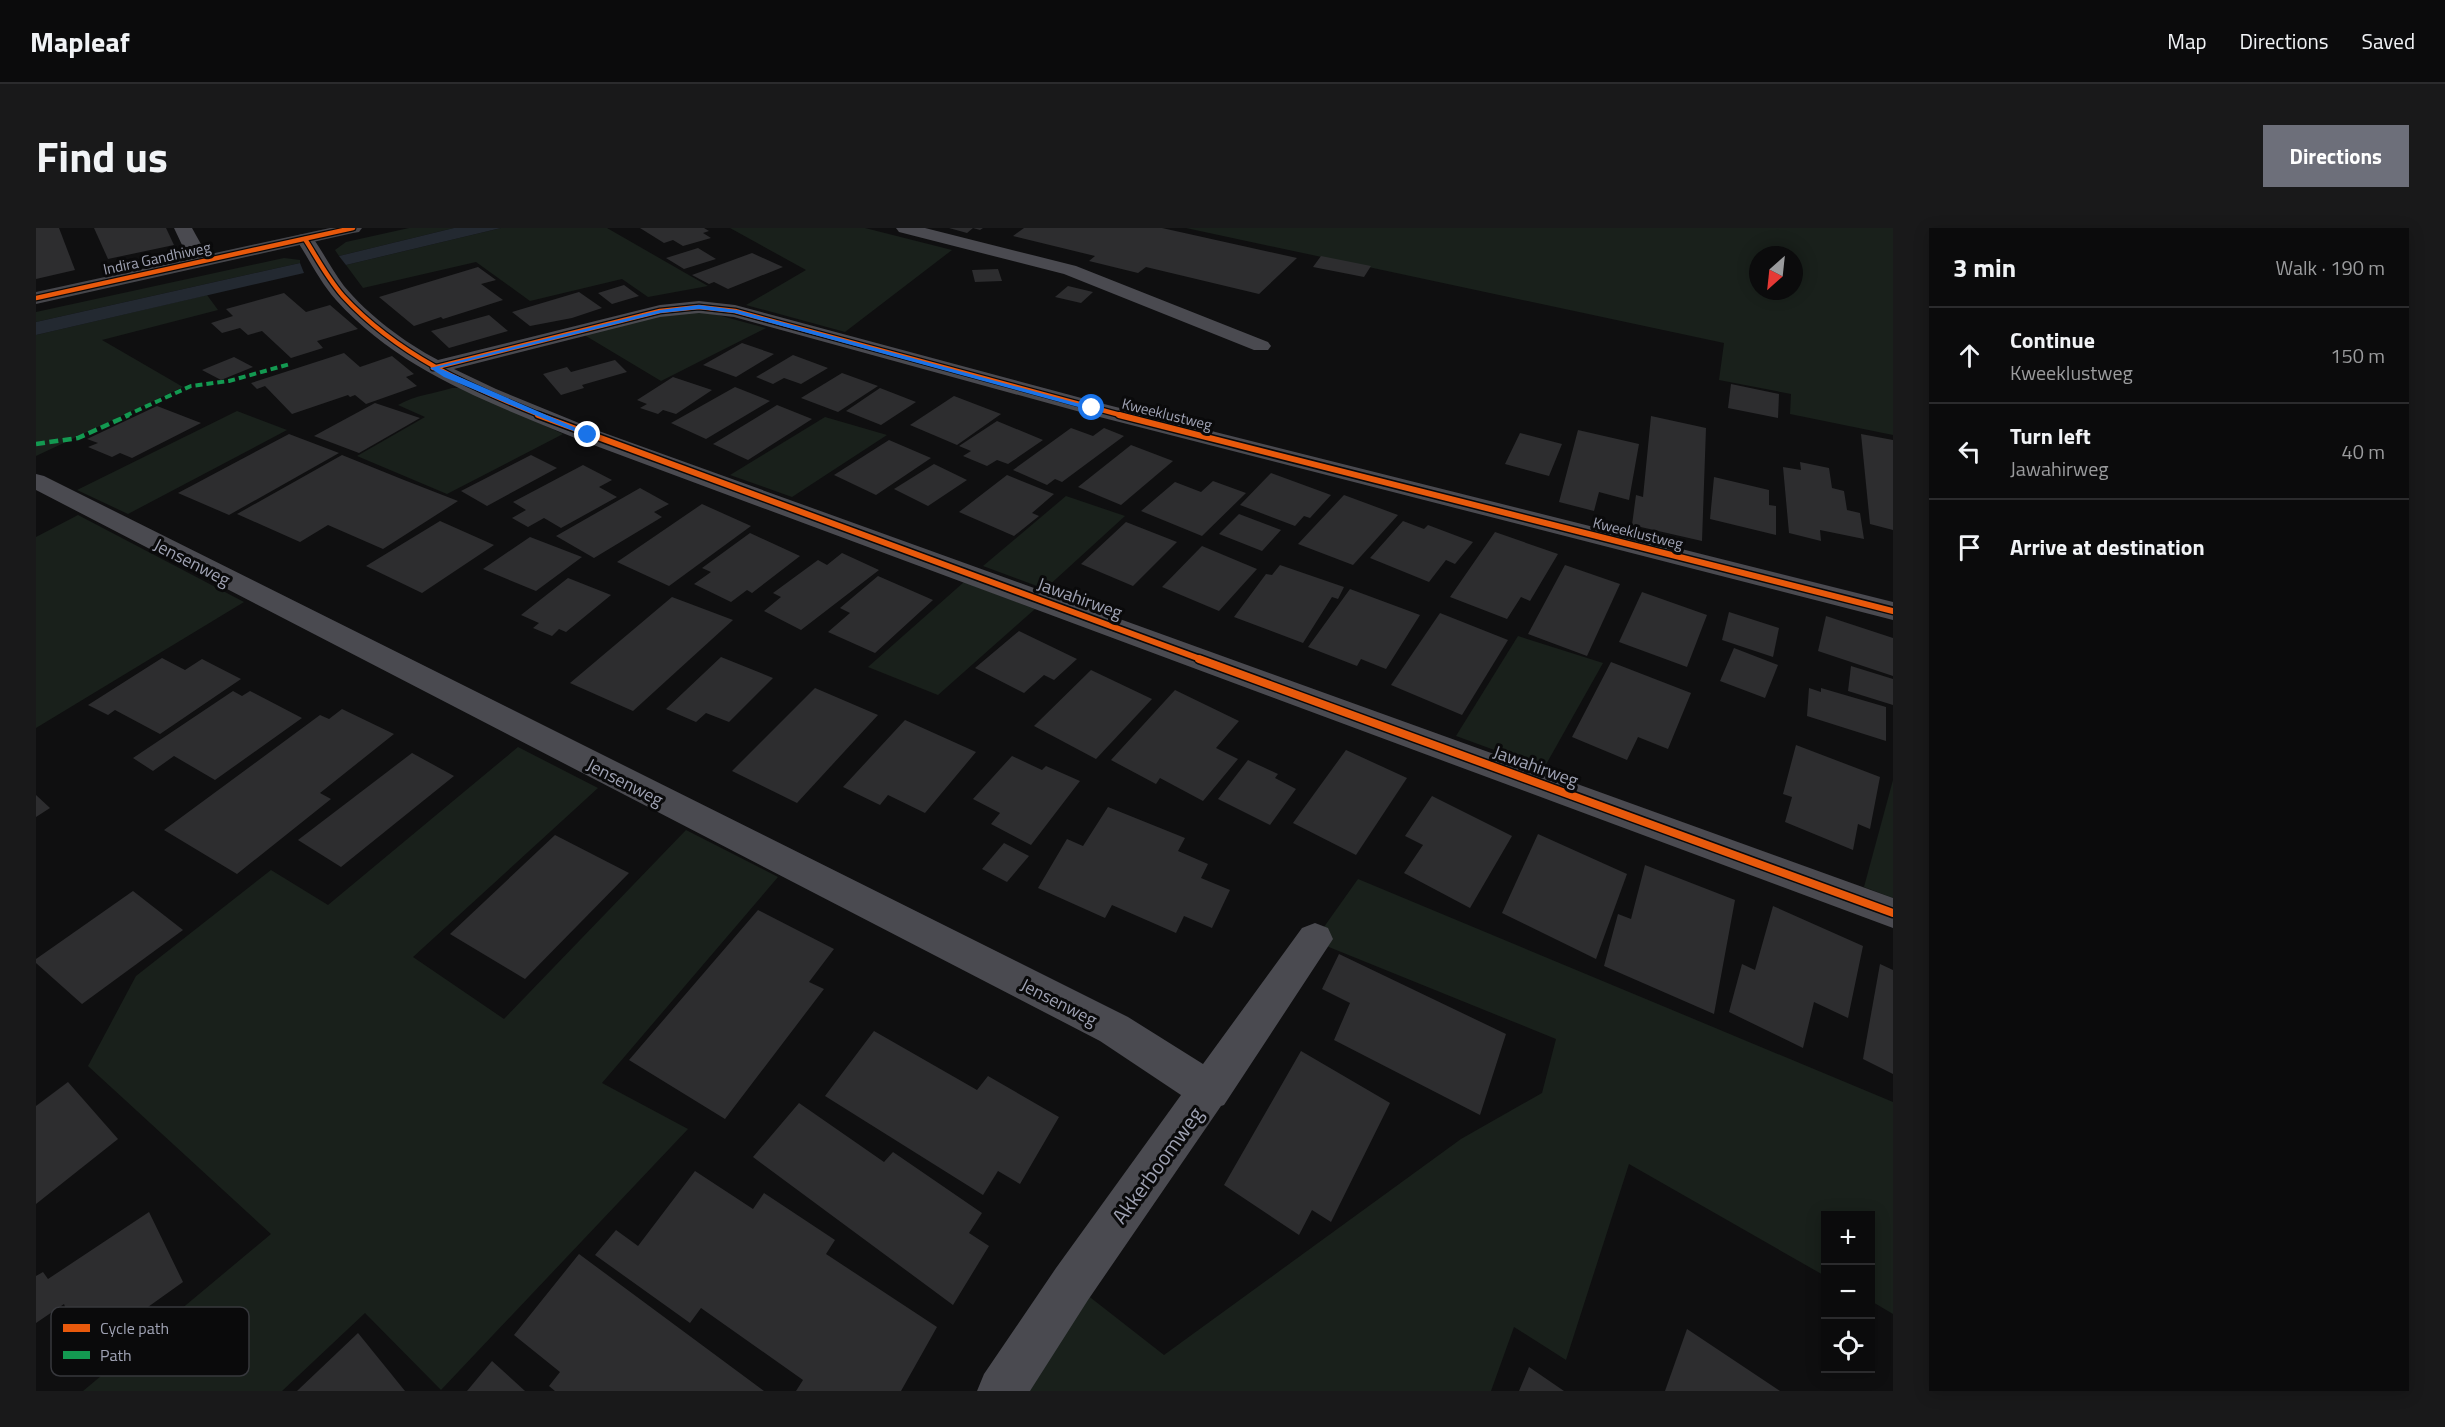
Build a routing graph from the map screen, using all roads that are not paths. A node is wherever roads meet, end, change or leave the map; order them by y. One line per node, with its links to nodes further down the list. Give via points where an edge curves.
1 (183, 228): 5 (street)
2 (353, 228): 4 (main road, Indira Gandhiweg)
3 (905, 228): 7 (street, via 1070,270)
4 (305, 238): 5 (main road, Indira Gandhiweg); 8 (street, Jawahirweg, via 341,294 395,344)
5 (198, 262): 6 (main road, Indira Gandhiweg)
6 (36, 298)
7 (1261, 346)
8 (433, 368): 10 (street, Kweeklustweg, via 660,311 699,307 735,311 1103,411); 11 (street, Jawahirweg, via 588,435)
9 (36, 481): 13 (street, Jensenweg, via 1114,1029)
10 (1893, 611)
11 (1893, 913)
12 (1315, 939): 13 (street, Akkerboomweg)
13 (1210, 1091): 14 (street, Akkerboomweg, via 1072,1284)
14 (1002, 1391)

